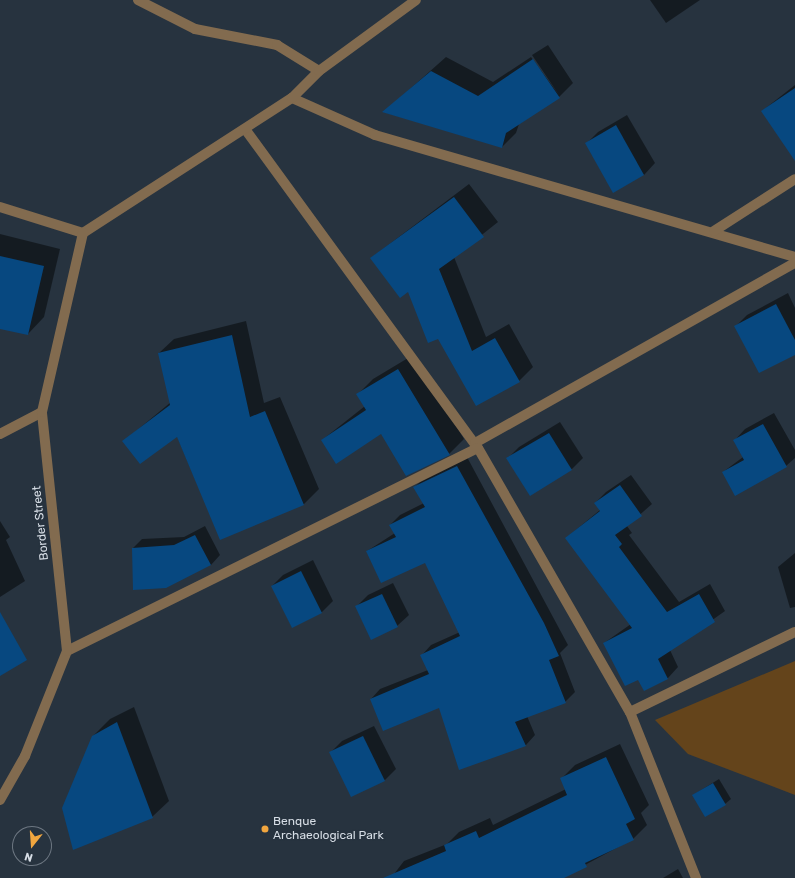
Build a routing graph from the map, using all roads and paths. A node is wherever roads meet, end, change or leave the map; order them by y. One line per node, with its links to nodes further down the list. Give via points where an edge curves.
1 (138, 0): 3 (street, via 195,29 277,45)
2 (416, 0): 3 (street)
3 (319, 71): 4 (street)
4 (292, 98): 5 (street); 8 (street, via 375,135)
5 (246, 129): 9 (street); 14 (street)
6 (795, 179): 8 (street)
7 (0, 207): 9 (street)
8 (714, 231): 10 (street)
9 (83, 233): 12 (street, Border Street)
10 (795, 257)
11 (795, 263): 14 (street)
12 (42, 412): 13 (street); 16 (street, Border Street)
13 (0, 434)
14 (476, 445): 16 (street); 17 (street)
15 (795, 632): 17 (street)
16 (67, 651): 18 (street, Border Street, via 25,756)
17 (630, 712): 19 (street)
18 (0, 800)
19 (696, 878)

